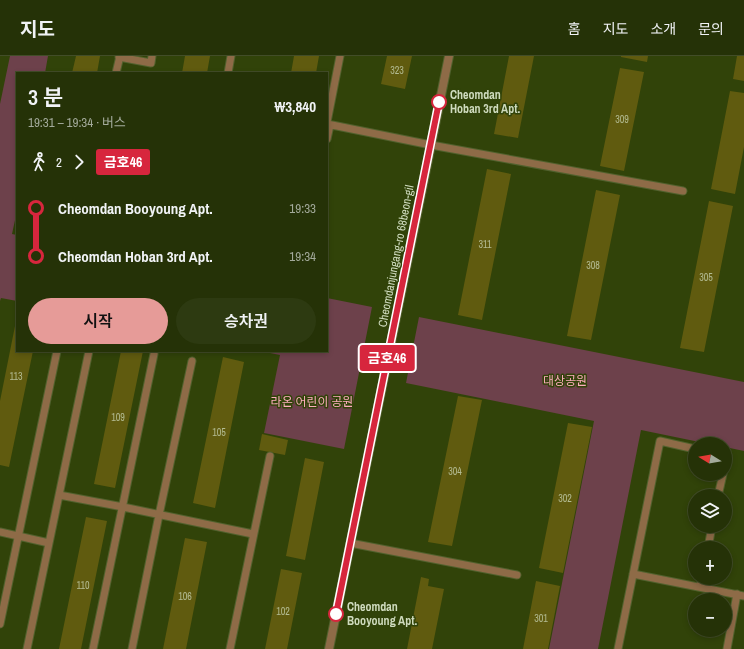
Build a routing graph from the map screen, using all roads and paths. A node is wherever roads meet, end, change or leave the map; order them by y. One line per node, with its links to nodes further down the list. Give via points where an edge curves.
1 (120, 56): 6 (lane); 7 (lane)
2 (152, 56): 6 (lane, via 151,63)
3 (231, 56): 8 (lane)
4 (340, 56): 9 (lane)
5 (449, 56): 10 (street, Cheomdanjungang-ro 68beon-gil)
6 (134, 58)
7 (116, 72)
8 (228, 72)
9 (328, 124): 10 (lane)
10 (430, 145): 11 (lane); 25 (street, Cheomdanjungang-ro 68beon-gil)
11 (683, 191)
12 (56, 352): 23 (lane)
13 (89, 352): 18 (lane)
14 (154, 354): 19 (lane)
15 (192, 361): 20 (lane)
16 (688, 447): 27 (lane, via 660,441)
17 (270, 456): 22 (lane)
18 (59, 495): 19 (lane); 24 (lane)
19 (123, 507): 20 (lane); 32 (lane)
20 (159, 515): 22 (lane); 33 (lane)
21 (0, 532): 23 (lane)
22 (253, 534): 34 (lane)
23 (18, 536): 24 (lane); 30 (lane)
24 (49, 543): 31 (lane)
25 (350, 543): 26 (lane); 35 (street, Cheomdanjungang-ro 68beon-gil)
26 (517, 574)
27 (633, 574): 28 (lane); 36 (lane)
28 (700, 587): 29 (lane)
29 (741, 595): 37 (lane)
30 (0, 624)
31 (27, 649)
32 (94, 649)
33 (132, 649)
34 (230, 649)
35 (328, 649)
36 (618, 649)
37 (727, 649)

